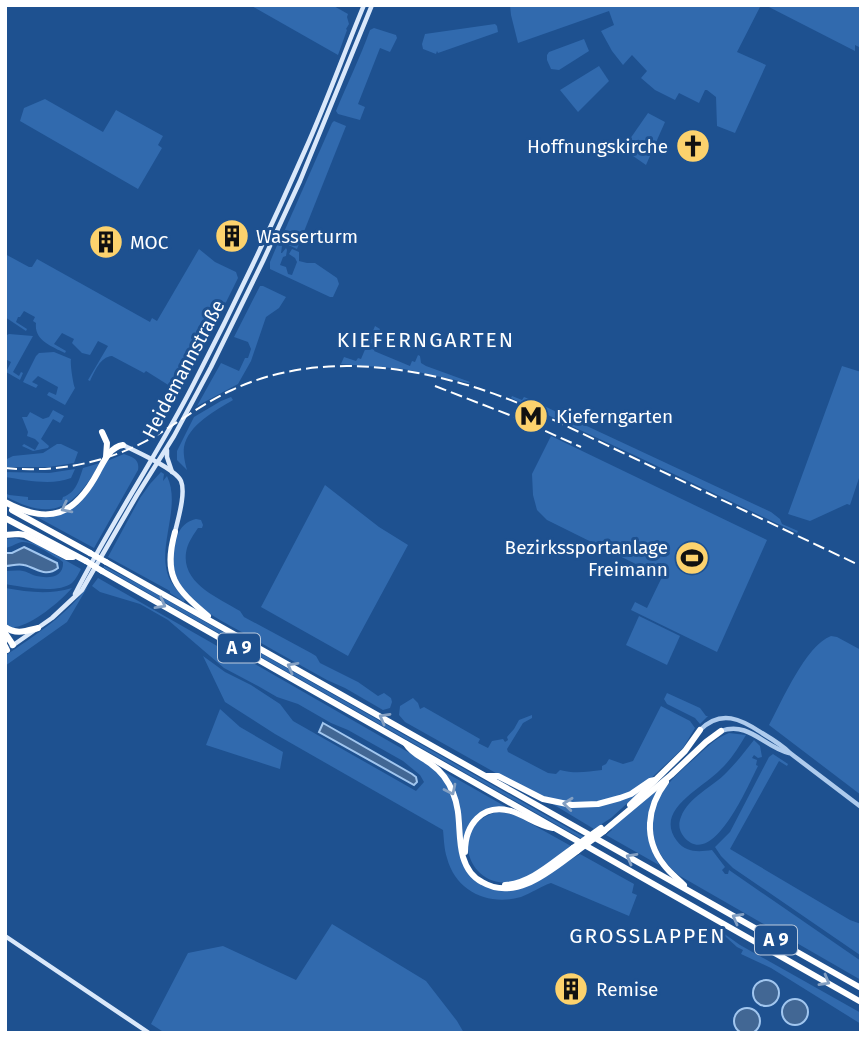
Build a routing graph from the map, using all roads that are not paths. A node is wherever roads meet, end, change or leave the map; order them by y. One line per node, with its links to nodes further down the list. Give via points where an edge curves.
1 (364, 5): 3 (main road, Heidemannstraße)
2 (372, 5): 4 (main road, Heidemannstraße)
3 (306, 147): 4 (main road); 5 (main road, Heidemannstraße)
4 (313, 150): 6 (main road, Heidemannstraße)
5 (184, 400): 6 (main road); 11 (main road, Heidemannstraße)
6 (191, 405): 9 (main road, Heidemannstraße)
7 (102, 432): 10 (highway, via 107,443)
8 (123, 444): 10 (highway); 11 (main road)
9 (167, 447): 12 (main road, Heidemannstraße); 13 (main road)
10 (105, 459): 14 (highway, one-way to 14, via 79,501 65,510 42,515)
11 (151, 459): 12 (main road); 19 (main road, Heidemannstraße)
12 (157, 463): 13 (main road, Heidemannstraße); 19 (main road, Heidemannstraße)
13 (172, 472): 16 (main road, via 182,486)
14 (5, 504): 20 (highway, A 9, bridge)
15 (5, 518): 18 (highway, A 9)
16 (175, 532): 20 (highway, via 169,558 175,582)
17 (5, 535): 18 (highway, via 25,535)
18 (82, 559): 27 (highway, A 9, one-way to 27, bridge)
19 (74, 598): 22 (main road, Heidemannstraße)
20 (214, 622): 30 (highway, A 9, one-way to 20)
21 (5, 627): 22 (highway, via 17,632)
22 (38, 628): 24 (main road, Heidemannstraße)
23 (5, 633): 24 (highway)
24 (8, 648)
25 (700, 730): 28 (street, via 717,719 740,720); 31 (highway)
26 (721, 731): 28 (street, via 747,731); 29 (highway)
27 (405, 743): 33 (highway, A 9); 35 (highway, one-way to 35, via 449,784 458,805 464,860 478,880 490,887 514,888 539,877)
28 (790, 753): 32 (street)
29 (671, 775): 34 (highway); 36 (highway, via 653,805 650,836 663,865)
30 (486, 776): 31 (highway, one-way to 30, via 620,798 572,805 543,799 498,776); 36 (highway, A 9, one-way to 30)
31 (656, 780): 34 (highway)
32 (861, 807)
33 (556, 829): 35 (highway, via 508,810 492,810 470,826 467,859 484,880 512,884); 39 (highway, A 9, one-way to 39)
34 (602, 830): 35 (highway, bridge)
35 (575, 849)
36 (691, 892): 38 (highway, A 9, one-way to 36)
37 (5, 936): 40 (main road)
38 (861, 988)
39 (861, 1002)
40 (149, 1033)

